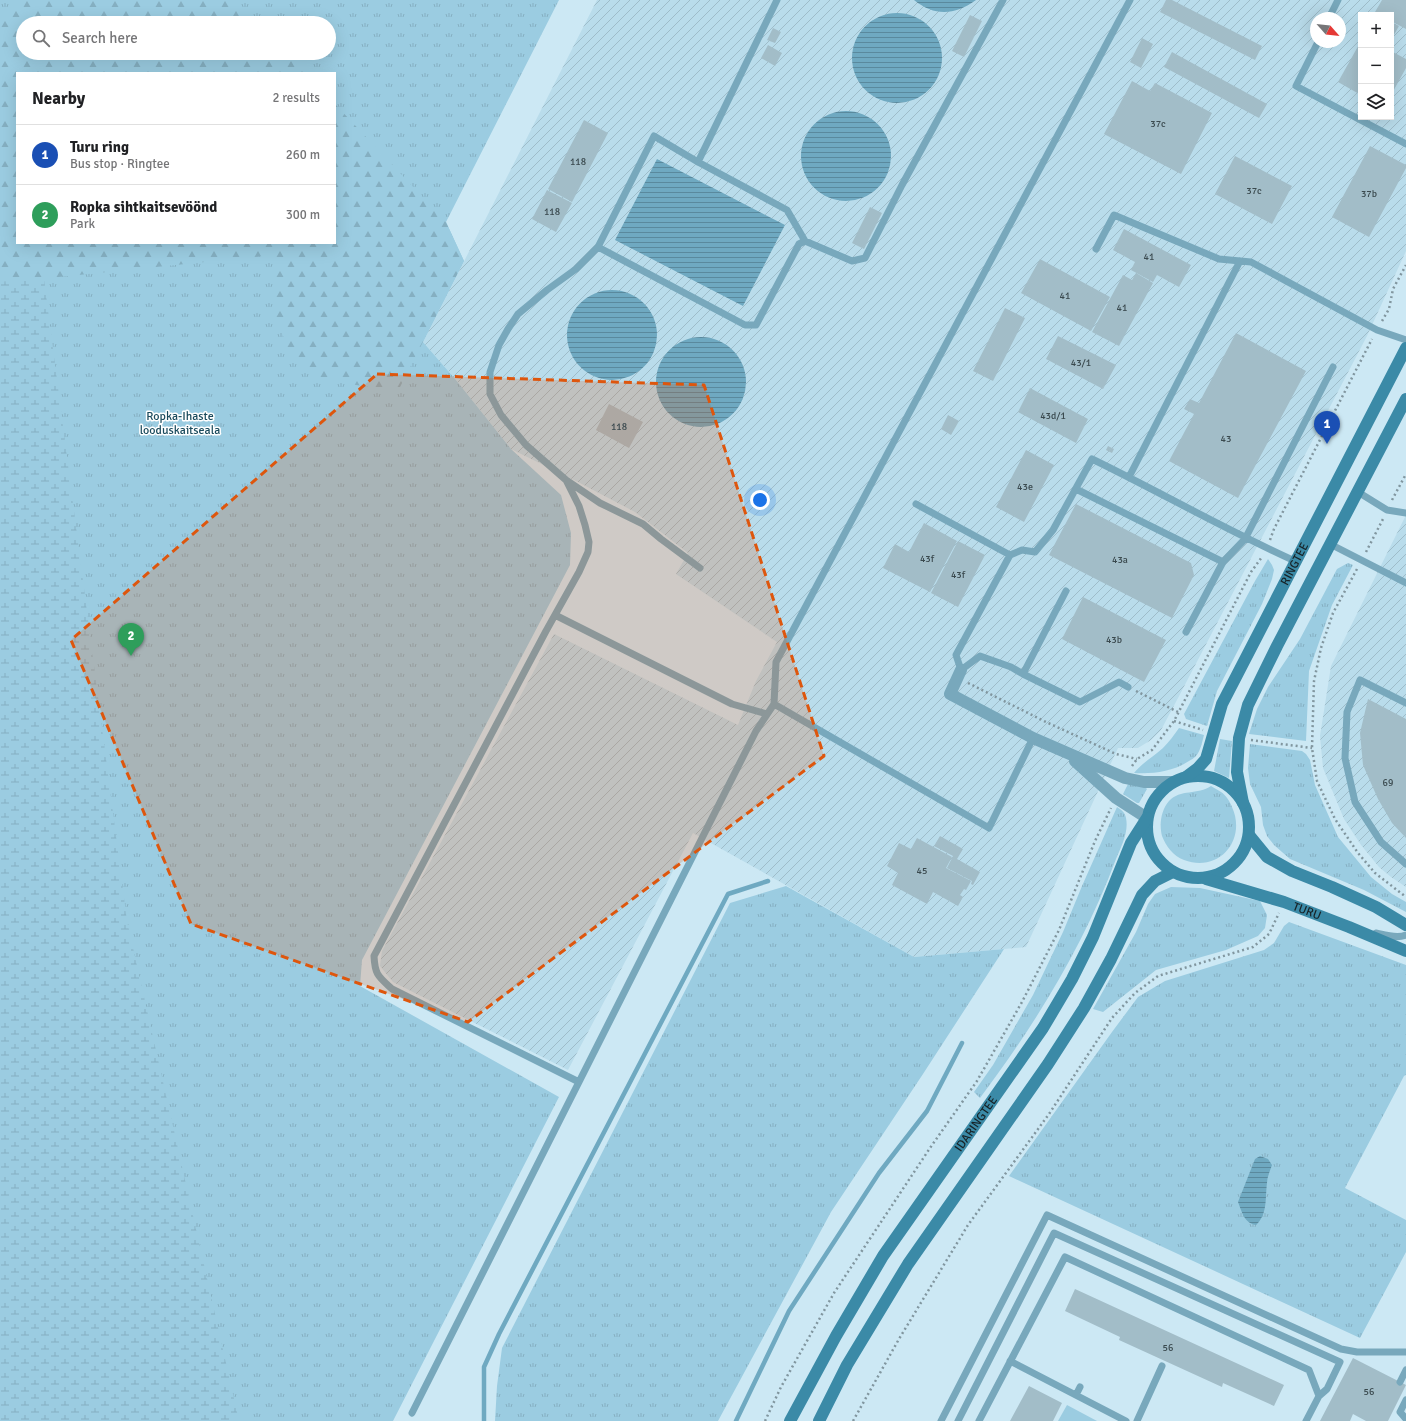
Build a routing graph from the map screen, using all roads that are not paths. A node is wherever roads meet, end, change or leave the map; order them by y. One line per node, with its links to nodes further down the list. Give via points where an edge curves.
1 (777, 0): 8 (lane)
2 (1003, 0): 9 (lane, via 865,258 852,261)
3 (1130, 0): 37 (lane, via 776,662)
4 (1338, 0): 5 (lane)
5 (1333, 12)
6 (1315, 48): 7 (lane, via 1296,86)
7 (1406, 144)
8 (698, 162): 9 (lane, via 787,210); 10 (lane, via 654,136)
9 (805, 241): 10 (lane, via 799,244 756,325 744,325)
10 (598, 248): 18 (lane, via 518,314 499,345 490,372 490,394 501,415 526,445)
11 (1096, 249): 12 (lane, via 1114,215 1219,260)
12 (1240, 261): 13 (lane, via 1251,262 1377,330); 17 (lane)
13 (1406, 340)
14 (1406, 348): 26 (main road, RINGTEE)
15 (1333, 366): 23 (lane)
16 (1406, 399): 20 (main road, RINGTEE)
17 (1129, 477): 19 (lane, via 1092,459); 23 (lane)
18 (566, 480): 28 (lane, via 600,503 644,524); 31 (lane, via 579,506 589,542 582,566)
19 (1076, 489): 25 (lane, via 1053,530 1035,552 1022,550); 27 (lane)
20 (1358, 492): 22 (lane, via 1387,510); 24 (main road, RINGTEE)
21 (916, 504): 25 (lane)
22 (1406, 513)
23 (1245, 538): 26 (lane); 27 (lane)
24 (1330, 544): 29 (lane); 43 (main road, RINGTEE, via 1248,704 1239,738 1237,772)
25 (1010, 555): 33 (lane, via 956,655)
26 (1296, 561): 41 (main road, RINGTEE, via 1222,704 1206,759)
27 (1223, 562): 32 (lane)
28 (700, 568)
29 (1406, 583)
30 (1066, 591): 34 (lane)
31 (555, 615): 38 (lane, via 732,704); 53 (lane, via 374,956 377,973 392,989)
32 (1186, 632)
33 (960, 674): 34 (lane, via 980,656); 39 (street, via 950,694)
34 (1023, 674): 35 (lane, via 1080,702 1119,682)
35 (1128, 687)
36 (1406, 703): 46 (lane, via 1360,680 1347,712 1346,758 1355,802 1381,842)
37 (774, 704): 38 (lane); 39 (lane, via 989,828)
38 (767, 714): 53 (lane, via 756,731)
39 (1033, 738): 40 (street)
40 (1065, 752): 42 (street, via 1125,778 1144,782); 44 (street, via 1116,798)
41 (1186, 777): 42 (main road); 43 (main road, via 1203,776 1219,780 1233,790)
42 (1172, 782): 44 (main road, via 1160,792)
43 (1243, 803): 45 (main road, via 1247,813)
44 (1147, 818): 47 (main road, via 1147,834 1151,849 1160,862); 65 (main road, IDARINGTEE, via 1131,843 1093,937 1069,985 1043,1028 882,1256)
45 (1249, 835): 48 (main road, via 1241,856 1234,864 1215,876); 49 (main road, via 1267,857 1292,871 1376,907)
46 (1406, 864)
47 (1173, 872): 48 (main road, via 1183,877); 66 (main road, IDARINGTEE, via 1154,881 1142,894 1084,1008 1048,1064 908,1264 847,1365)
48 (1204, 878): 50 (main road, TURU, via 1284,902)
49 (1406, 925)
50 (1348, 927): 51 (lane, via 1388,936); 52 (main road, TURU)
51 (1406, 935)
52 (1406, 951)
53 (579, 1082): 63 (lane)
54 (1406, 1352): 67 (lane, via 1356,1352 1341,1349 1047,1215)
55 (1010, 1361): 60 (lane); 61 (lane, via 1064,1257 1309,1370); 69 (lane)
56 (1162, 1366): 71 (lane)
57 (1406, 1370): 58 (lane)
58 (1400, 1382)
59 (1080, 1387): 60 (lane)
60 (1076, 1395): 70 (lane)
61 (1319, 1396): 68 (lane, via 1327,1389 1340,1362 1054,1234); 72 (lane)
62 (1406, 1400): 64 (lane, via 1400,1412)
63 (412, 1413)
64 (1406, 1419)
65 (790, 1421)
66 (819, 1421)
67 (941, 1421)
68 (958, 1421)
69 (979, 1421)
70 (1126, 1421)
71 (1137, 1421)
72 (1306, 1421)

